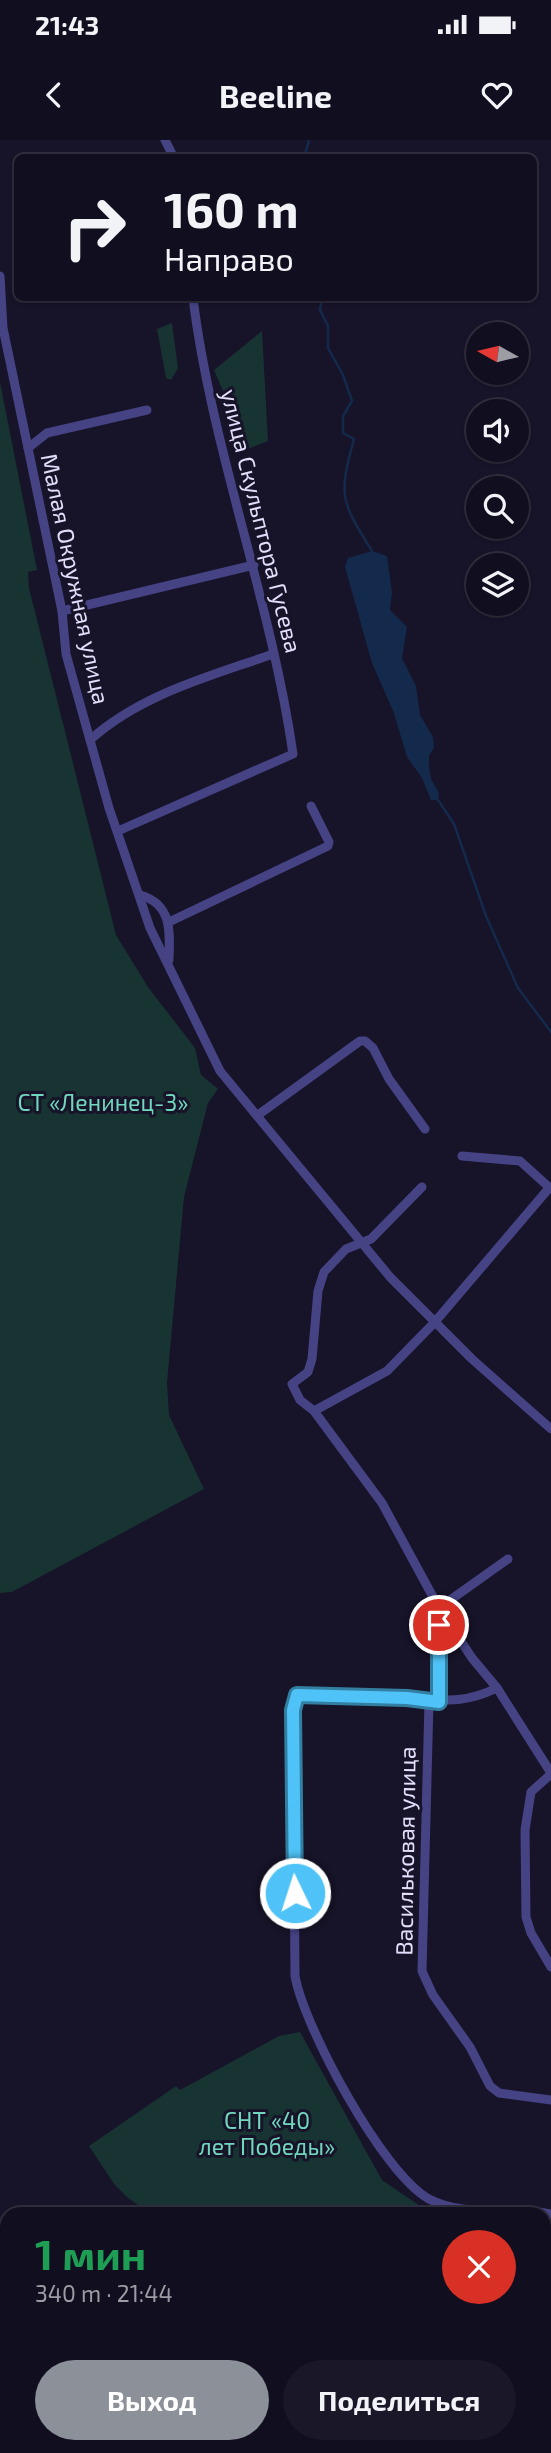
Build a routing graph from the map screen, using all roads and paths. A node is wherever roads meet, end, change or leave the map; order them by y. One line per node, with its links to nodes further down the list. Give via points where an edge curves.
1 (0, 276): 4 (street, Малая Окружная улица, via 3,328)
2 (193, 301): 5 (street, улица Скульптора Гусева, via 201,359)
3 (147, 410): 4 (street, via 47,433)
4 (28, 448): 6 (street, Малая Окружная улица)
5 (254, 565): 6 (street); 7 (street, улица Скульптора Гусева)
6 (62, 611): 8 (street, Малая Окружная улица, via 66,653)
7 (273, 654): 8 (street, via 167,692 117,719); 10 (street, улица Скульптора Гусева, via 293,754)
8 (90, 740): 10 (street, Малая Окружная улица)
9 (311, 806): 12 (street, via 328,846)
10 (118, 831): 11 (street, Малая Окружная улица)
11 (140, 895): 12 (street, via 156,901); 13 (street, Малая Окружная улица, via 150,928)
12 (169, 922): 13 (street)
13 (169, 961): 14 (street, Малая Окружная улица, via 220,1071)
14 (258, 1115): 15 (street, via 365,1041); 19 (street, Малая Окружная улица)
15 (425, 1129)
16 (462, 1156): 18 (street, via 520,1161)
17 (422, 1187): 19 (street, via 371,1239)
18 (550, 1188): 20 (street)
19 (360, 1244): 20 (street, Малая Окружная улица); 21 (street, via 335,1258 324,1272 312,1359 308,1372 292,1384 300,1401)
20 (433, 1323): 21 (street, via 387,1371); 22 (street, Малая Окружная улица)
21 (314, 1411): 24 (street, via 382,1503)
22 (551, 1429)
23 (508, 1559): 24 (street)
24 (439, 1608): 25 (street); 26 (street, Васильковая улица)
25 (497, 1688): 26 (street, via 476,1698); 27 (street)
26 (434, 1702): 29 (street, Васильковая улица, via 422,1971 490,2086 499,2093); 30 (street, via 297,1695 293,1710 295,1976 327,2054 381,2149 411,2186 429,2199)
27 (551, 1774): 28 (street, via 531,1792 525,1864 526,1917)
28 (551, 1967)
29 (551, 2100)
30 (457, 2207)

